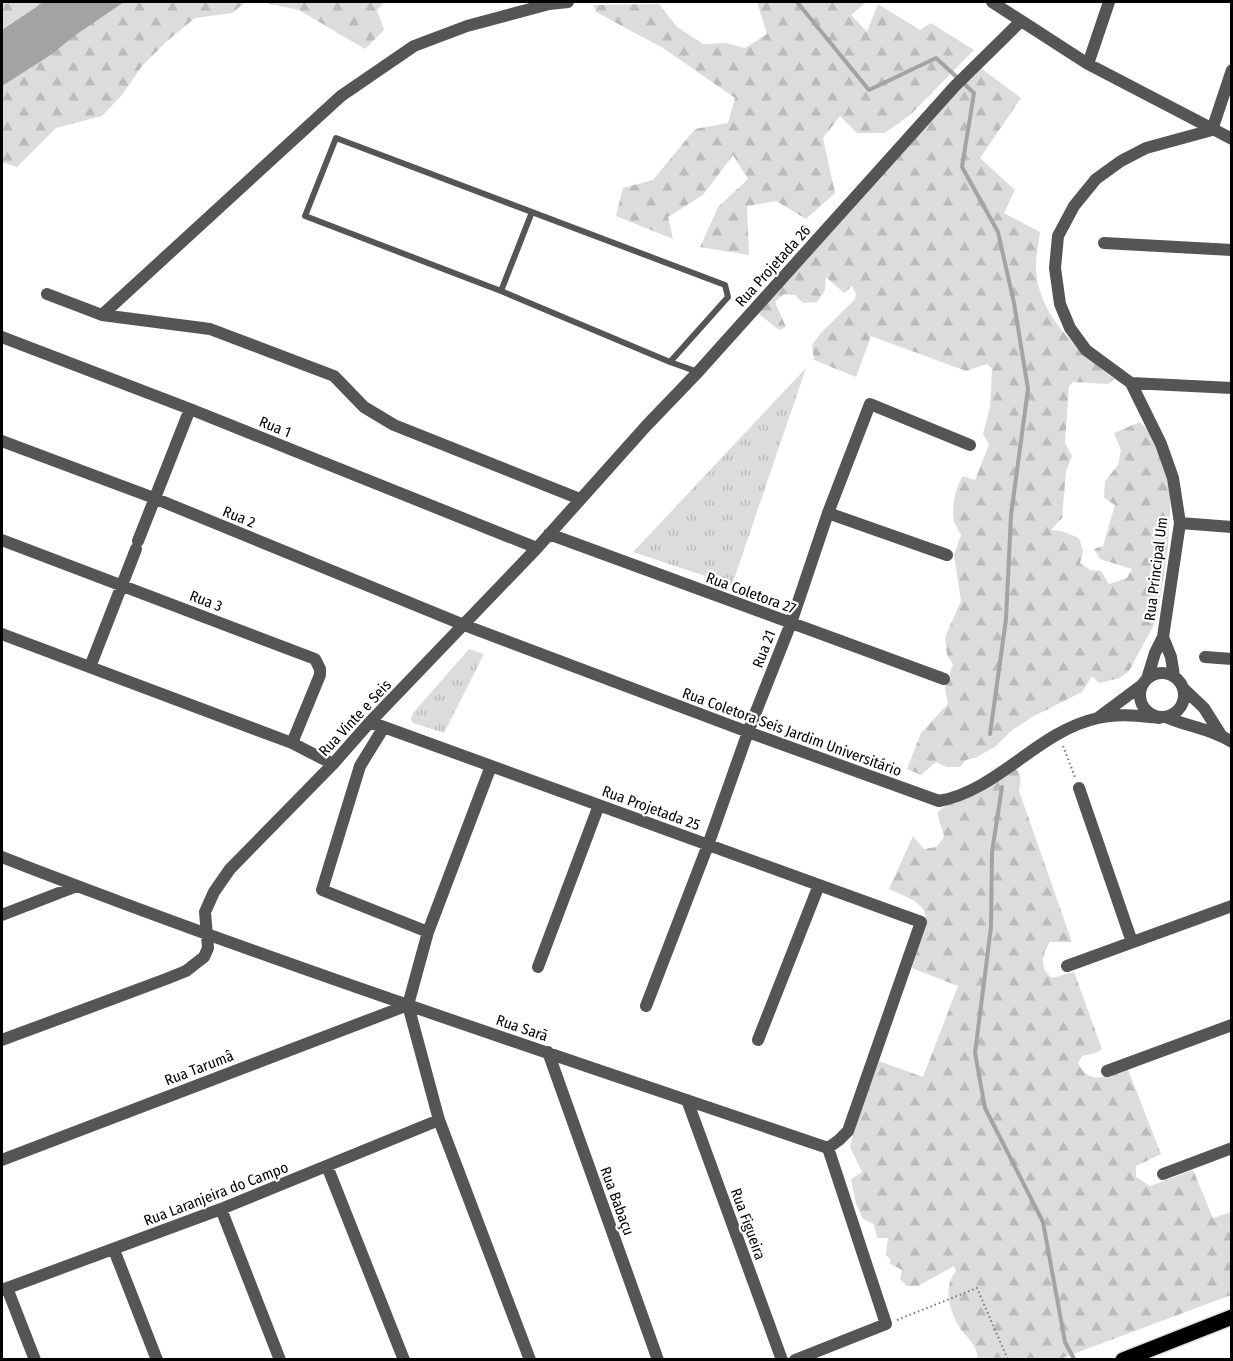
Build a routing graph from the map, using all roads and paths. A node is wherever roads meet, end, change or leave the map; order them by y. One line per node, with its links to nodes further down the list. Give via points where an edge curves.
1 (568, 2): 14 (street, via 467,26 414,46 341,96)
2 (992, 2): 4 (street)
3 (1109, 2): 5 (street)
4 (1021, 21): 5 (street); 17 (street, Rua Projetada 26, via 966,74)
5 (1088, 64): 7 (street)
6 (1232, 70): 7 (street)
7 (1212, 130): 8 (street); 18 (street, Rua Principal Um, via 1146,148 1120,161 1096,179 1074,206 1058,236 1055,268 1060,304 1070,328 1086,350)
8 (1232, 139)
9 (532, 212): 12 (lane); 12 (lane, via 336,138 305,216); 16 (lane, via 725,285 728,297)
10 (1104, 243): 11 (street)
11 (1232, 250)
12 (501, 291): 16 (lane)
13 (47, 294): 14 (street)
14 (102, 315): 24 (street, via 210,329 334,375 364,407 394,425)
15 (2, 337): 20 (street, Rua 1)
16 (670, 362): 17 (lane)
17 (698, 372): 24 (street, Rua Projetada 26)
18 (1131, 383): 19 (street); 26 (street, Rua Principal Um, via 1173,478)
19 (1232, 388)
20 (190, 409): 23 (street); 30 (street, Rua 1)
21 (2, 441): 23 (street, Rua 2)
22 (970, 445): 25 (street, Rua 21, via 870,404)
23 (154, 498): 32 (street); 34 (street, Rua 2)
24 (580, 499): 28 (street, Rua Projetada 26)
25 (828, 513): 31 (street); 33 (street, Rua 21)
26 (1179, 523): 27 (street); 36 (street, Rua Principal Um)
27 (1232, 527)
28 (549, 534): 30 (street, Rua Vinte e Seis); 33 (street, Rua Coletora 27)
29 (2, 540): 32 (street, Rua 3)
30 (537, 548): 34 (street, Rua Vinte e Seis)
31 (947, 555)
32 (122, 585): 39 (street); 51 (street, Rua 3, via 315,659 320,675)
33 (790, 623): 41 (street, Rua Coletora 27); 48 (street, Rua 21)
34 (465, 625): 46 (street, Rua Vinte e Seis); 48 (street, Rua Coletora Seis Jardim Universitário)
35 (2, 634): 39 (street)
36 (1163, 638): 40 (street, Rua Principal Um); 42 (street, Rua Principal Um)
37 (1205, 657): 38 (street)
38 (1232, 659)
39 (90, 667): 51 (street)
40 (1174, 676): 42 (street, via 1160,673); 43 (street)
41 (944, 679)
42 (1144, 682): 44 (street); 45 (street, via 1142,705 1152,716)
43 (1184, 688): 45 (street, via 1183,703 1173,715); 50 (street)
44 (1099, 717): 45 (street); 49 (street, Rua Coletora Seis Jardim Universitário)
45 (1162, 717): 50 (street)
46 (370, 722): 47 (street, Rua Projetada 25); 52 (street, Rua Vinte e Seis)
47 (384, 727): 53 (street, Rua Projetada 25); 62 (street, via 360,766 322,890)
48 (748, 732): 49 (street, Rua Coletora Seis Jardim Universitário, via 939,801 976,789); 56 (street, Rua 21)
49 (1058, 734): 54 (path)
50 (1226, 739)
51 (292, 743): 52 (street)
52 (333, 764): 63 (street, Rua Vinte e Seis, via 220,882 205,912)
53 (491, 766): 55 (street, Rua Projetada 25); 62 (street)
54 (1079, 788): 64 (street)
55 (599, 805): 56 (street, Rua Projetada 25); 66 (street)
56 (708, 845): 58 (street, Rua Projetada 25); 68 (street, Rua 21)
57 (2, 856): 59 (street, Rua Sarã)
58 (819, 885): 71 (street); 76 (street, Rua Projetada 25, via 921,922 848,1131)
59 (76, 886): 61 (street); 63 (street, Rua Sarã)
60 (1232, 906): 64 (street)
61 (2, 915)
62 (428, 932): 67 (street)
63 (208, 933): 67 (street, Rua Sarã); 70 (street, Rua Vinte e Seis, via 204,957 186,970)
64 (1132, 942): 65 (street)
65 (1067, 966)
66 (538, 967)
67 (408, 1005): 72 (street, Rua Sarã); 75 (street); 78 (street, Rua Tarumâ)
68 (646, 1006)
69 (1232, 1025): 73 (street)
70 (2, 1040)
71 (758, 1040)
72 (548, 1052): 74 (street, Rua Sarã); 91 (street, Rua Babaçu)
73 (1107, 1071)
74 (687, 1100): 76 (street, Rua Sarã); 92 (street, Rua Figueira)
75 (439, 1120): 79 (street, Rua Laranjeira do Campo); 90 (street)
76 (828, 1148): 85 (street)
77 (1232, 1148): 80 (street)
78 (2, 1160)
79 (327, 1166): 81 (street, Rua Laranjeira do Campo); 89 (street)
80 (1163, 1174)
81 (221, 1209): 82 (street, Rua Laranjeira do Campo); 88 (street)
82 (114, 1250): 83 (street, Rua Laranjeira do Campo); 87 (street)
83 (4, 1289): 86 (street)
84 (1232, 1317): 95 (main road)
85 (886, 1324): 93 (street); 94 (path, via 977,1288)
86 (35, 1359)
87 (157, 1359)
88 (280, 1359)
89 (404, 1359)
90 (530, 1359)
91 (658, 1359)
92 (782, 1359)
93 (795, 1359)
94 (1008, 1359)
95 (1123, 1359)

